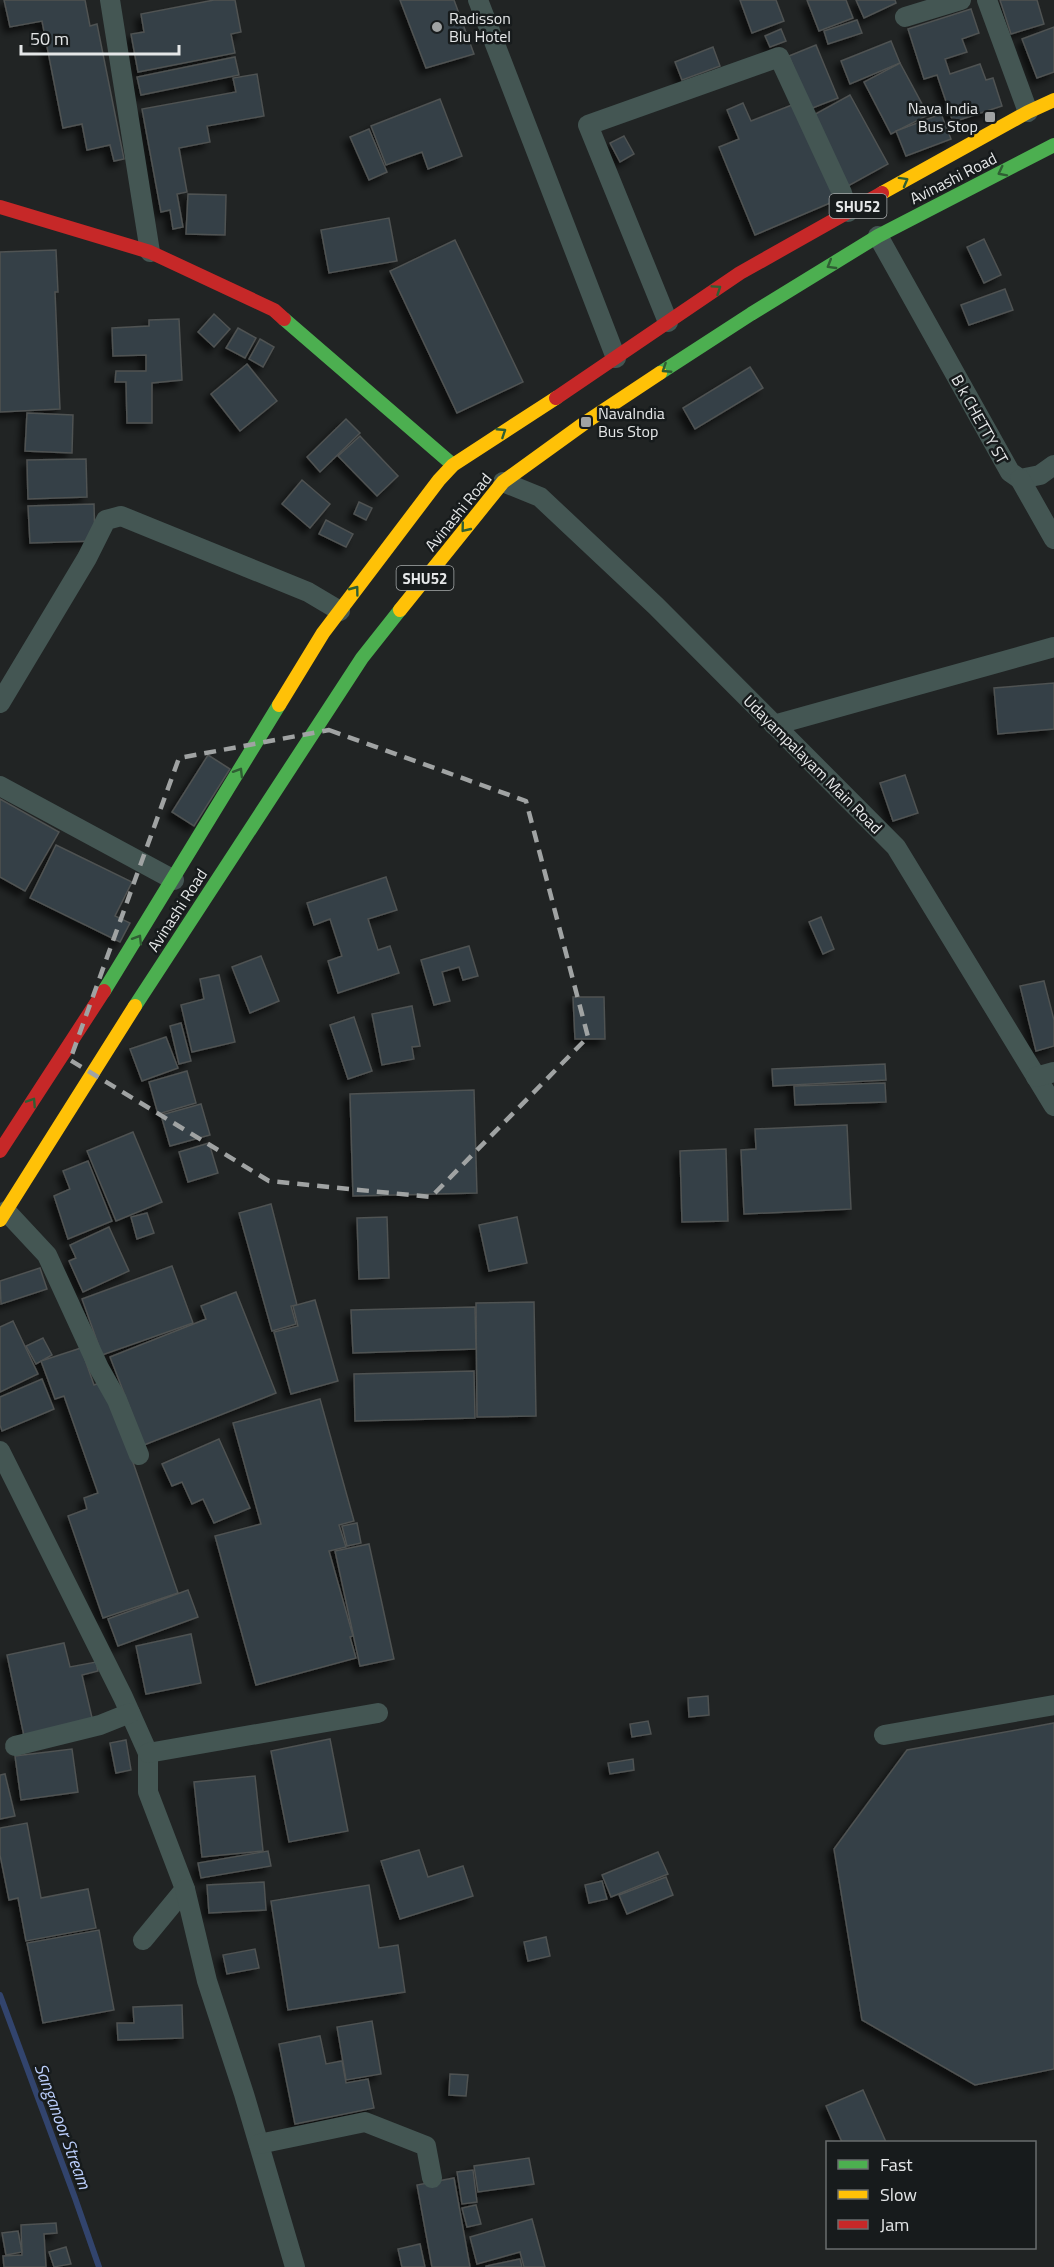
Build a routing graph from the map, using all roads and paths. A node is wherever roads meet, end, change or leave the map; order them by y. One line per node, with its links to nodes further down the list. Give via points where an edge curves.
1 (110, 0): 12 (street)
2 (478, 0): 14 (street)
3 (961, 0): 5 (street)
4 (987, 0): 7 (street)
5 (905, 17)
6 (1054, 100): 7 (main road, Avinashi Road / SHU52)
7 (1028, 112): 10 (main road, Avinashi Road / SHU52, one-way to 7)
8 (1054, 145): 11 (main road, Avinashi Road / SHU52, one-way to 11)
9 (0, 207): 12 (main road)
10 (848, 212): 13 (main road, Avinashi Road / SHU52, one-way to 10, via 740,273); 13 (street, via 779,57 588,124)
11 (878, 236): 17 (street, B k CHETTY ST, via 1010,472); 18 (main road, Avinashi Road / SHU52, one-way to 18, via 586,422)
12 (150, 252): 15 (main road, via 274,309)
13 (668, 322): 14 (main road, Avinashi Road / SHU52)
14 (616, 358): 15 (main road, Avinashi Road / SHU52, one-way to 14)
15 (453, 465): 20 (main road, Avinashi Road / SHU52, one-way to 15)
16 (1054, 465): 17 (street, B k CHETTY ST, via 1040,475)
17 (1020, 478): 19 (street)
18 (503, 482): 23 (street, Udayampalayam Main Road, via 540,497); 29 (main road, Avinashi Road / SHU52, one-way to 29, via 362,658 160,966)
19 (1054, 539)
20 (340, 611): 22 (street, via 308,592 121,516 106,520); 25 (main road, Avinashi Road / SHU52, one-way to 20)
21 (1054, 647): 23 (street)
22 (0, 703)
23 (774, 725): 26 (street, Udayampalayam Main Road, via 896,847)
24 (0, 786): 25 (street)
25 (174, 880): 28 (main road, Avinashi Road / SHU52, one-way to 25)
26 (1045, 1075): 27 (street, Udayampalayam Main Road)
27 (1054, 1106)
28 (0, 1151)
29 (3, 1216): 31 (street, via 47,1255)
30 (0, 1451): 33 (street)
31 (139, 1455)
32 (1054, 1706): 35 (street)
33 (130, 1713): 36 (street, via 100,1725); 37 (street)
34 (378, 1713): 37 (street)
35 (884, 1735)
36 (15, 1746)
37 (148, 1753): 38 (street, via 148,1792)
38 (185, 1889): 39 (street); 40 (street, via 207,1981)
39 (143, 1940)
40 (259, 2144): 41 (street, via 365,2122 426,2146); 42 (street)
41 (432, 2178)
42 (295, 2267)

